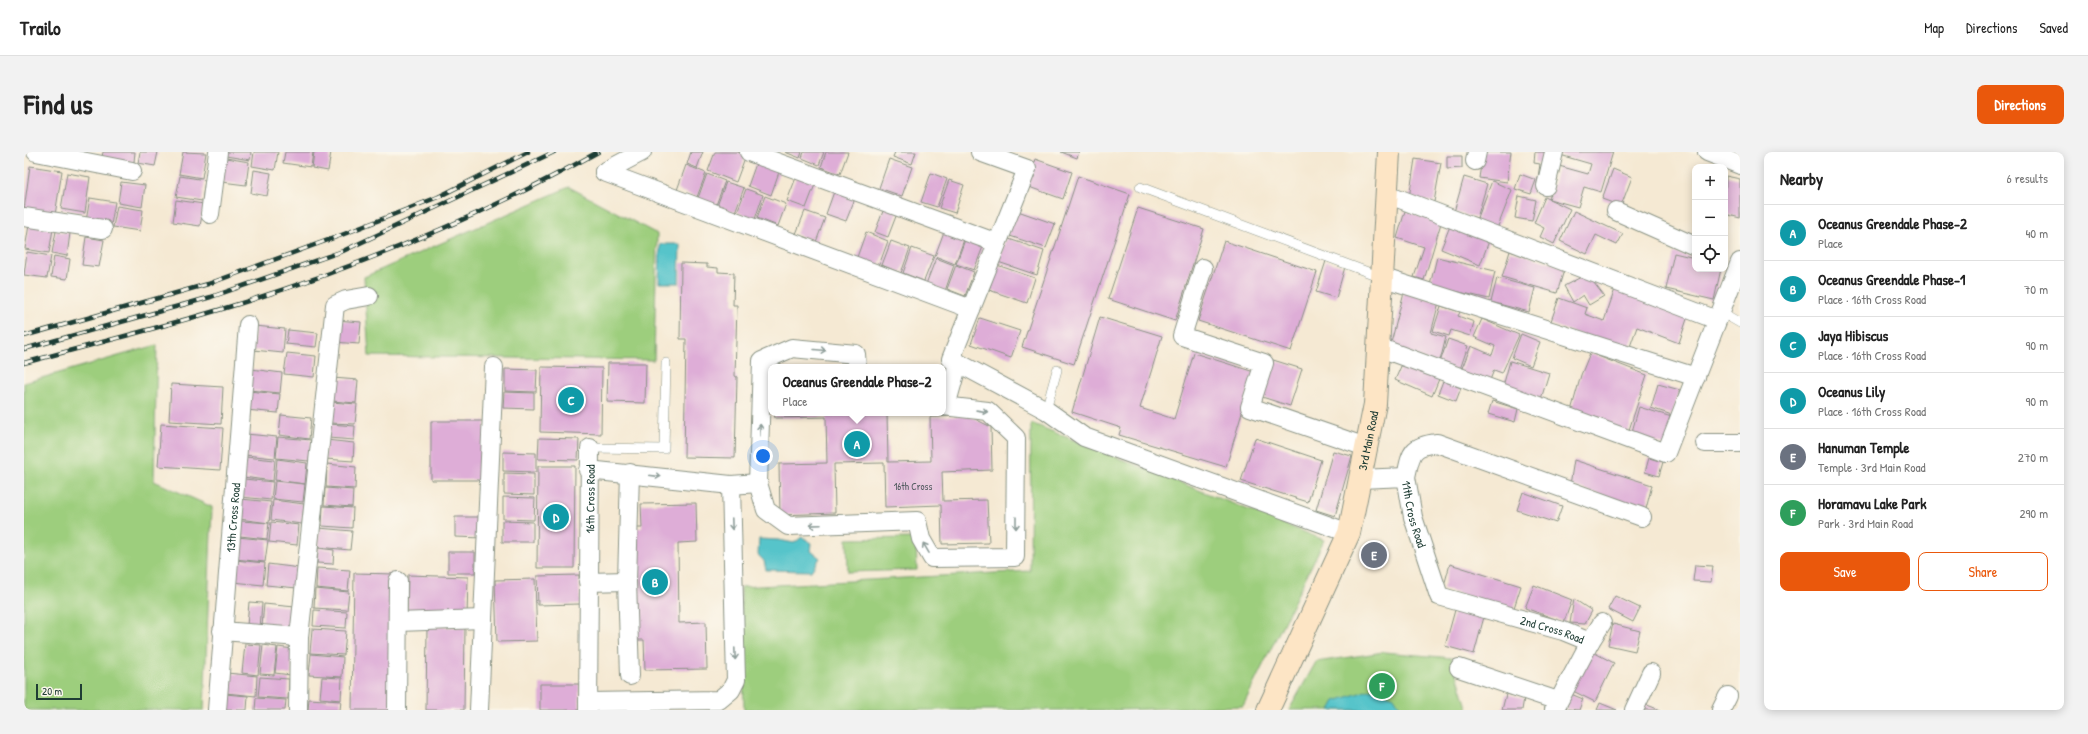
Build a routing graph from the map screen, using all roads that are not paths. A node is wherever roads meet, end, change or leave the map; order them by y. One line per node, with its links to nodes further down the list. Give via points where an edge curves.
1 (36, 152): 10 (street)
2 (218, 152): 15 (street)
3 (642, 152): 24 (street, via 604,172)
4 (749, 152): 18 (street)
5 (980, 152): 18 (street, via 1027,169)
6 (1389, 152): 13 (street, 3rd Main Road)
7 (1554, 152): 11 (street)
8 (1706, 152): 9 (street)
9 (1740, 165)
10 (132, 171)
11 (1546, 186)
12 (1140, 187): 22 (lane)
13 (1387, 194): 22 (street, 3rd Main Road); 25 (street)
14 (1616, 211): 19 (street)
15 (210, 214)
16 (24, 217): 17 (street)
17 (103, 229)
18 (997, 243): 24 (street)
19 (1692, 245)
20 (1735, 262): 25 (street)
21 (1203, 268): 40 (street, via 1182,336 1264,363 1250,407)
22 (1381, 277): 28 (street, 3rd Main Road); 34 (street)
23 (369, 296): 58 (street, via 346,300 335,305)
24 (971, 309): 30 (street, via 951,359)
25 (1719, 316): 26 (lane); 34 (street)
26 (1740, 323)
27 (248, 325): 57 (street, 13th Cross Road)
28 (1378, 347): 34 (street, via 1666,453); 40 (street, 3rd Main Road, via 1374,404)
29 (666, 363): 41 (lane, 16th Cross Road, via 664,449)
30 (958, 363): 35 (street); 37 (street)
31 (857, 364): 46 (street, one-way to 31, via 762,361 792,348 856,354)
32 (494, 368): 54 (street)
33 (1057, 370): 37 (lane)
34 (1696, 377)
35 (946, 403)
36 (946, 406): 46 (street, one-way to 46, via 988,412 1016,438 1016,557 932,558 921,539 917,521 788,526 766,510)
37 (1046, 410): 49 (street, via 1084,437)
38 (1706, 443): 39 (street)
39 (1740, 443)
40 (1366, 447): 45 (street, 3rd Main Road)
41 (590, 448): 42 (street, 16th Cross Road)
42 (588, 470): 43 (street); 52 (street, 16th Cross Road)
43 (630, 473): 47 (street, one-way to 47); 51 (street)
44 (1406, 477): 45 (street, 11th Cross Road); 48 (street, via 1411,453 1422,445 1437,443); 53 (street, 11th Cross Road, via 1412,517)
45 (1360, 479): 49 (street, 3rd Main Road)
46 (758, 483): 47 (street)
47 (731, 485): 64 (street, one-way to 64, via 736,680 732,690 718,700)
48 (1642, 517)
49 (1349, 534): 69 (street, 3rd Main Road)
50 (398, 581): 55 (street)
51 (627, 581): 52 (street); 62 (street)
52 (588, 582): 64 (street, 16th Cross Road)
53 (1439, 596): 59 (street, 2nd Cross Road, via 1562,631)
54 (482, 619): 55 (street); 68 (street)
55 (398, 622): 67 (street)
56 (1602, 623): 59 (street)
57 (222, 631): 58 (street); 65 (street, 13th Cross Road)
58 (299, 637): 66 (street)
59 (1590, 642): 63 (street, 2nd Cross Road)
60 (1460, 668): 63 (street)
61 (1651, 673): 70 (street)
62 (630, 676)
63 (1556, 705)
64 (588, 706)
65 (217, 710)
66 (298, 710)
67 (397, 710)
68 (478, 710)
69 (1268, 710)
70 (1634, 710)

